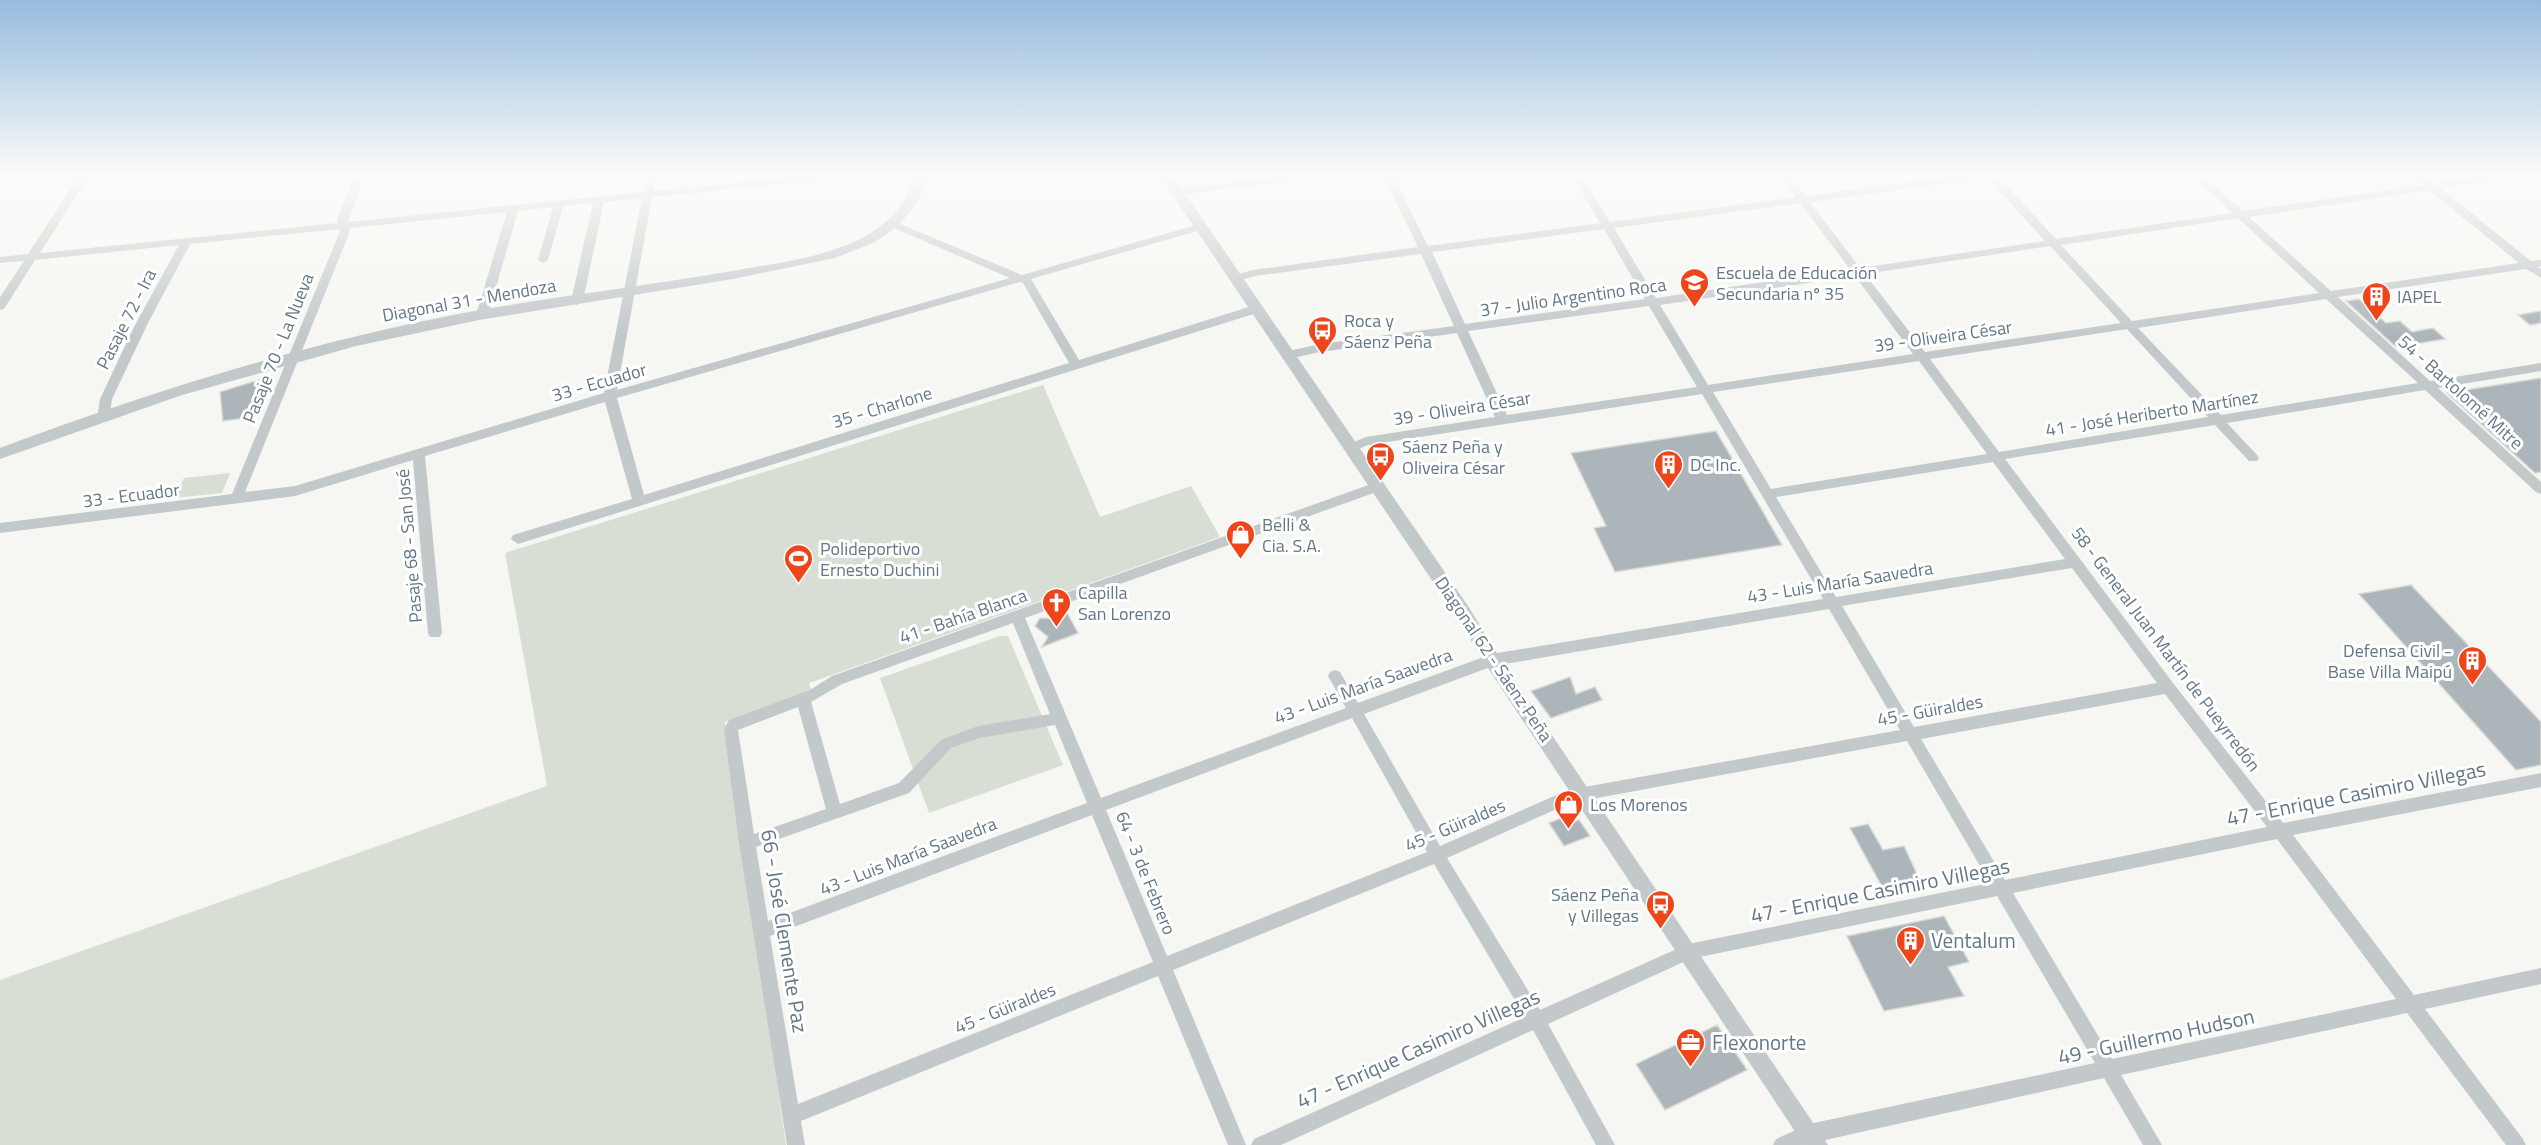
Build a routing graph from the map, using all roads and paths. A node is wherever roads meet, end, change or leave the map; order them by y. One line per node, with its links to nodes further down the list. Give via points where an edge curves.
1 (49, 229): 23 (street)
2 (303, 229): 20 (street)
3 (345, 229): 42 (street, Pasaje 70 - La Nueva)
4 (507, 229): 38 (street)
5 (552, 229): 25 (street)
6 (592, 229): 34 (street)
7 (641, 229): 32 (street)
8 (884, 229): 32 (street, Diagonal 31 - Mendoza, via 861,244 825,257)
9 (906, 229): 31 (street)
10 (1189, 229): 31 (street, 33 - Ecuador)
11 (1202, 229): 30 (street, Diagonal 62 - Sáenz Peña)
12 (1415, 229): 22 (street)
13 (1576, 229): 22 (street)
14 (1611, 229): 35 (street)
15 (1826, 229): 28 (street, 58 - General Juan Martín de Pueyrredón)
16 (2039, 229): 21 (street)
17 (2146, 229): 21 (street, 37 - Julio Argentino Roca)
18 (2256, 229): 33 (street, 54 - Bartolomé Mitre)
19 (2484, 229): 27 (street)
20 (186, 242): 23 (street); 49 (street, Pasaje 72 - Ira, via 126,357 106,399)
21 (2052, 244): 28 (street, 37 - Julio Argentino Roca); 39 (street)
22 (1425, 250): 30 (street); 40 (street)
23 (31, 257): 24 (street); 36 (street)
24 (0, 260)
25 (543, 260)
26 (2541, 263): 27 (street, 39 - Oliveira César)
27 (2528, 265): 29 (street); 33 (street, 39 - Oliveira César)
28 (1858, 272): 35 (street, 37 - Julio Argentino Roca); 43 (street, 58 - General Juan Martín de Pueyrredón)
29 (2541, 275)
30 (1235, 278): 37 (street, Diagonal 62 - Sáenz Peña)
31 (1024, 279): 44 (street, via 1030,283); 48 (street, 33 - Ecuador)
32 (629, 293): 34 (street, Diagonal 31 - Mendoza); 48 (street)
33 (2328, 295): 39 (street, 39 - Oliveira César); 46 (street, 54 - Bartolomé Mitre)
34 (577, 301): 38 (street, Diagonal 31 - Mendoza)
35 (1653, 302): 40 (street, 37 - Julio Argentino Roca); 47 (street)
36 (0, 306)
37 (1256, 309): 41 (street, Diagonal 62 - Sáenz Peña); 44 (street, 35 - Charlone)
38 (482, 315): 42 (street, Diagonal 31 - Mendoza)
39 (2128, 326): 43 (street, 39 - Oliveira César); 51 (street)
40 (1461, 329): 41 (street, 37 - Julio Argentino Roca); 50 (street)
41 (1288, 355): 52 (street, Diagonal 62 - Sáenz Peña)
42 (296, 356): 49 (street, Diagonal 31 - Mendoza); 60 (street, Pasaje 70 - La Nueva)
43 (1922, 357): 47 (street, 39 - Oliveira César); 55 (street, 58 - General Juan Martín de Pueyrredón)
44 (1076, 366): 61 (street, 35 - Charlone)
45 (2541, 367): 46 (street, 41 - José Heriberto Martínez)
46 (2427, 385): 51 (street, 41 - José Heriberto Martínez); 57 (street, 54 - Bartolomé Mitre)
47 (1706, 389): 50 (street, 39 - Oliveira César); 59 (street)
48 (610, 396): 54 (street, 33 - Ecuador); 61 (street)
49 (104, 414): 53 (street, Diagonal 31 - Mendoza)
50 (1503, 420): 52 (street, 39 - Oliveira César, via 1366,441)
51 (2217, 421): 55 (street, 41 - José Heriberto Martínez); 56 (street)
52 (1351, 447): 58 (street, Diagonal 62 - Sáenz Peña)
53 (0, 454)
54 (419, 455): 60 (street, 33 - Ecuador, via 295,491); 67 (street, Pasaje 68 - San José)
55 (1997, 457): 59 (street, 41 - José Heriberto Martínez); 64 (street, 58 - General Juan Martín de Pueyrredón)
56 (2253, 458)
57 (2539, 486)
58 (1377, 487): 66 (street, 41 - Bahía Blanca); 68 (street, Diagonal 62 - Sáenz Peña)
59 (1768, 494): 65 (street)
60 (236, 500): 62 (street, 33 - Ecuador)
61 (639, 501): 63 (street, 35 - Charlone)
62 (0, 528)
63 (518, 539)
64 (2075, 562): 65 (street, 43 - Luis María Saavedra); 70 (street, 58 - General Juan Martín de Pueyrredón)
65 (1833, 603): 68 (street, 43 - Luis María Saavedra); 75 (street)
66 (1017, 616): 71 (street, 41 - Bahía Blanca, via 837,680); 73 (street, 64 - 3 de Febrero)
67 (435, 633)
68 (1492, 660): 72 (street, 43 - Luis María Saavedra); 77 (street, Diagonal 62 - Sáenz Peña)
69 (1335, 676): 72 (street)
70 (2168, 687): 75 (street, 45 - Güiraldes); 80 (street, 58 - General Juan Martín de Pueyrredón)
71 (803, 699): 74 (street, 41 - Bahía Blanca); 79 (street)
72 (1354, 709): 78 (street, 43 - Luis María Saavedra); 82 (street)
73 (1060, 718): 78 (street, 64 - 3 de Febrero); 79 (street, via 978,732 946,744 904,788)
74 (734, 724): 81 (street, 66 - José Clemente Paz, via 731,729)
75 (1910, 734): 77 (street, 45 - Güiraldes); 83 (street)
76 (2541, 780): 80 (street, 47 - Enrique Casimiro Villegas)
77 (1583, 793): 82 (street, 45 - Güiraldes); 85 (street, Diagonal 62 - Sáenz Peña)
78 (1097, 805): 84 (street, 43 - Luis María Saavedra); 86 (street, 64 - 3 de Febrero)
79 (835, 813): 81 (street)
80 (2280, 831): 83 (street, 47 - Enrique Casimiro Villegas); 88 (street, 58 - General Juan Martín de Pueyrredón)
81 (747, 843): 84 (street, 66 - José Clemente Paz)
82 (1437, 855): 86 (street, 45 - Güiraldes); 89 (street)
83 (2001, 888): 85 (street, 47 - Enrique Casimiro Villegas); 90 (street)
84 (762, 931): 91 (street, 66 - José Clemente Paz)
85 (1688, 952): 89 (street, 47 - Enrique Casimiro Villegas); 92 (street, Diagonal 62 - Sáenz Peña)
86 (1162, 966): 91 (street, 45 - Güiraldes); 94 (street, 64 - 3 de Febrero)
87 (2541, 976): 88 (street, 49 - Guillermo Hudson)
88 (2412, 1005): 90 (street, 49 - Guillermo Hudson); 99 (street, 58 - General Juan Martín de Pueyrredón)
89 (1536, 1019): 95 (street, 47 - Enrique Casimiro Villegas); 96 (street)
90 (2109, 1069): 92 (street, 49 - Guillermo Hudson); 98 (street)
91 (792, 1116): 93 (street, 66 - José Clemente Paz)
92 (1813, 1139): 97 (street, 49 - Guillermo Hudson)
93 (796, 1145)
94 (1237, 1145)
95 (1260, 1145)
96 (1606, 1145)
97 (1782, 1145)
98 (2153, 1145)
99 (2517, 1145)

